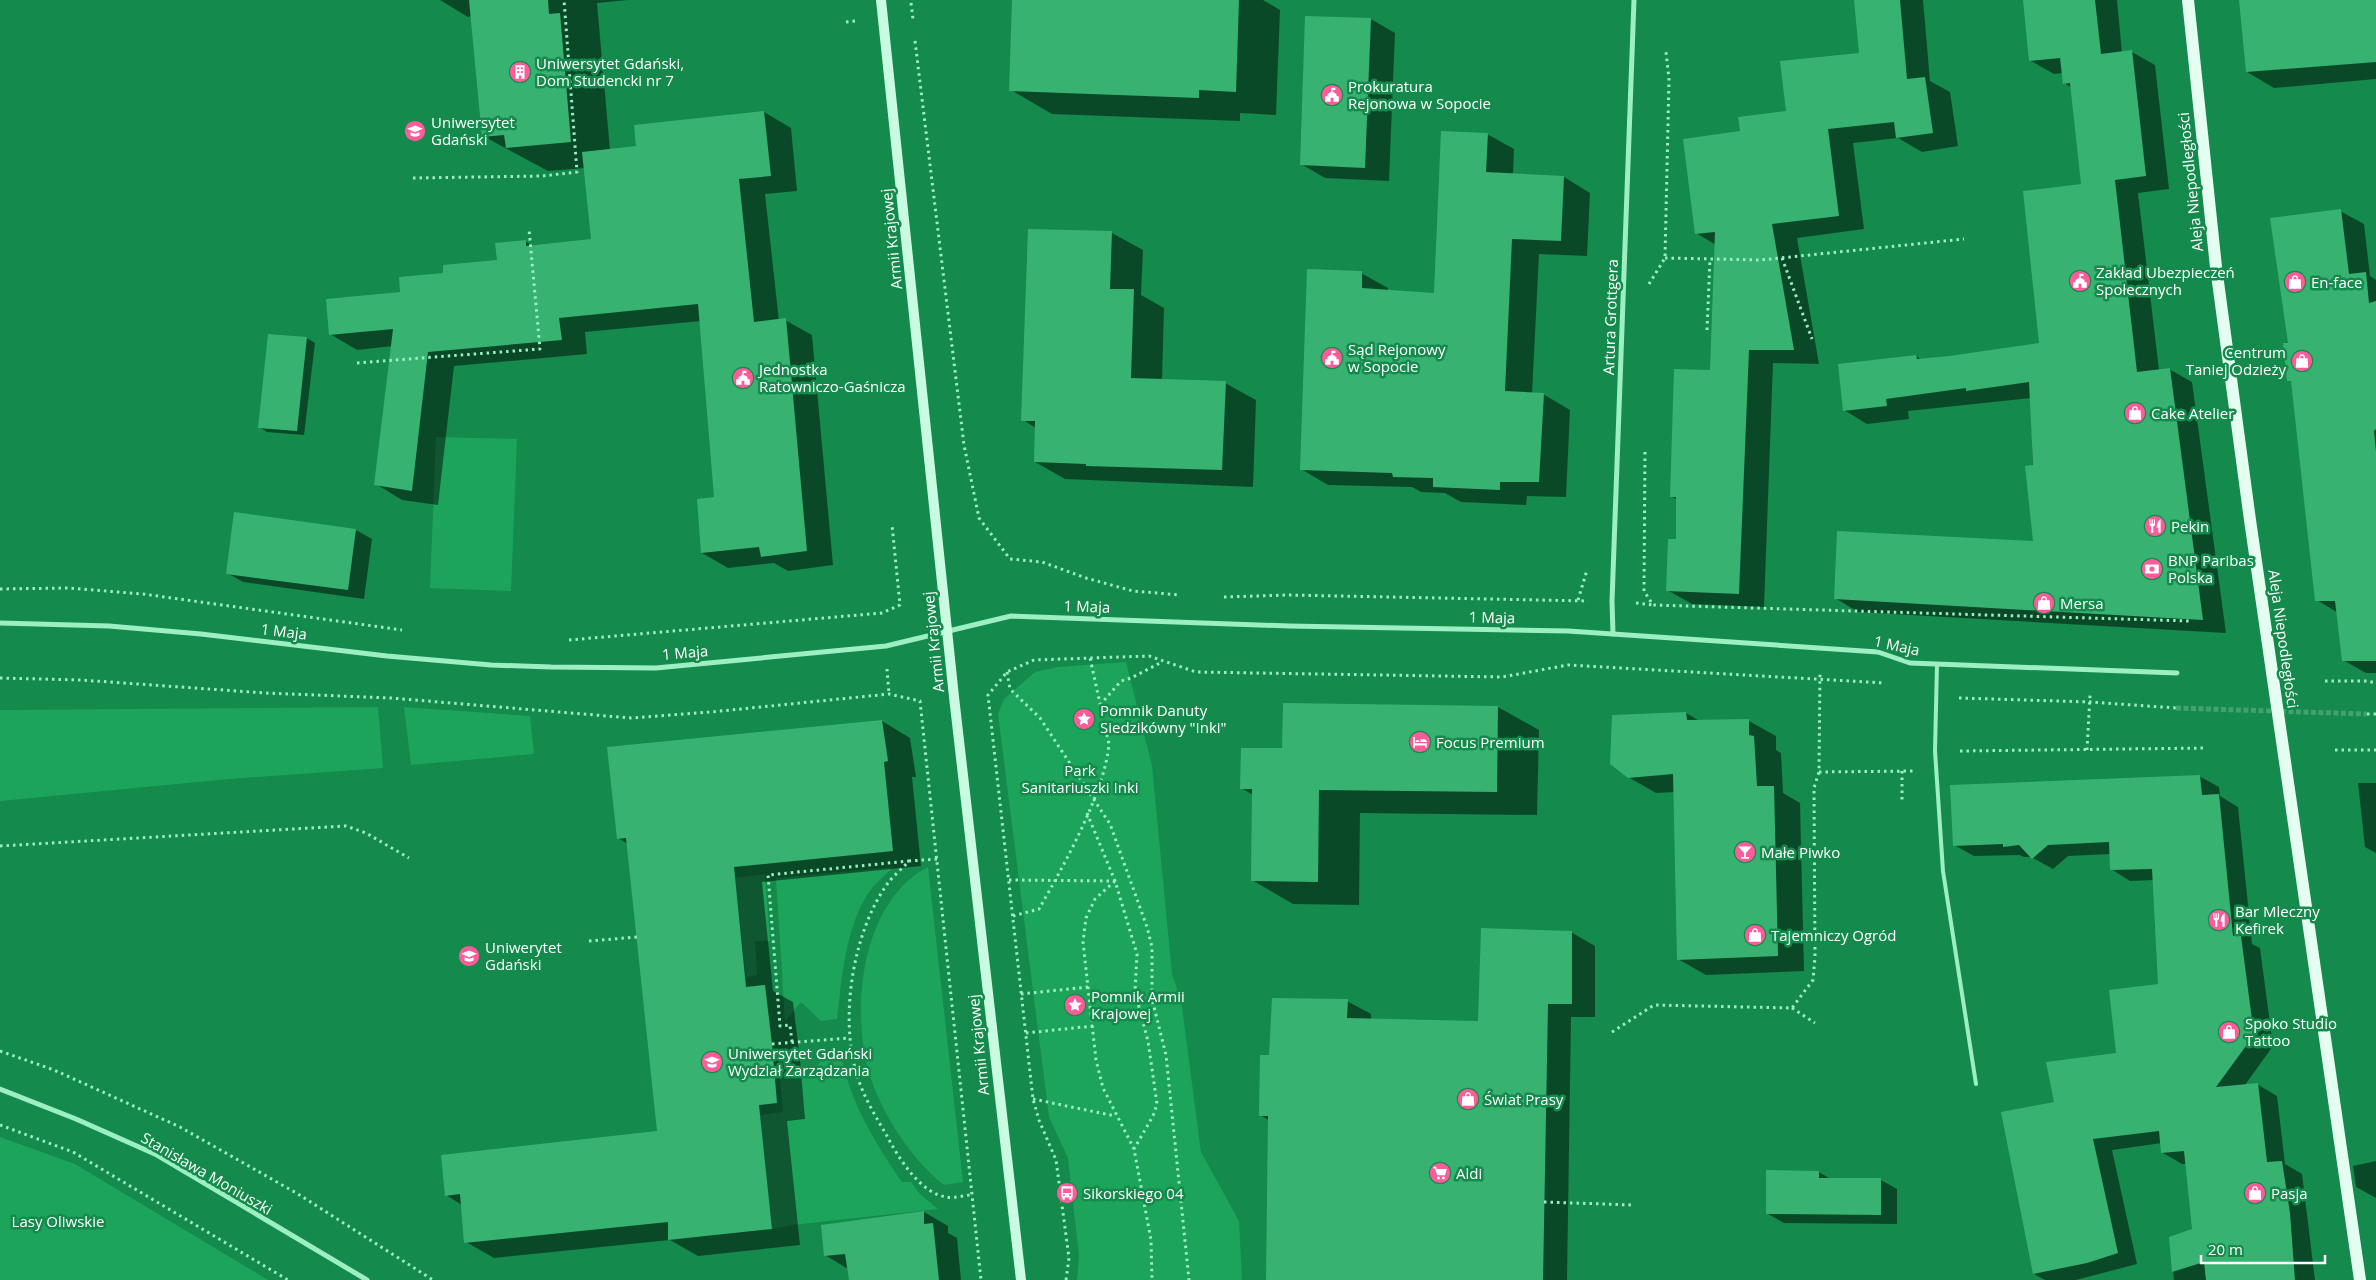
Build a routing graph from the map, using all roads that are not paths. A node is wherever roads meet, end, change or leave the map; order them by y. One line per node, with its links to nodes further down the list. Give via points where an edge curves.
1 (881, 0): 5 (street, Armii Krajowej)
2 (1634, 0): 6 (street, Artura Grottgera)
3 (2188, 0): 13 (main road, Aleja Niepodległości, via 2216,267)
4 (0, 622): 5 (street, 1 Maja, via 109,626 201,634 491,665 656,668 886,646)
5 (947, 631): 6 (street, 1 Maja, via 1011,616); 12 (street, Armii Krajowej)
6 (1613, 634): 7 (street, 1 Maja, via 1878,652 1910,663)
7 (1937, 663): 8 (street, 1 Maja); 9 (lane, via 1935,751 1943,871)
8 (2177, 673)
9 (1976, 1084)
10 (0, 1089): 11 (street, Stanisława Moniuszki, via 157,1156)
11 (367, 1280)
12 (1021, 1280)
13 (2360, 1280)

